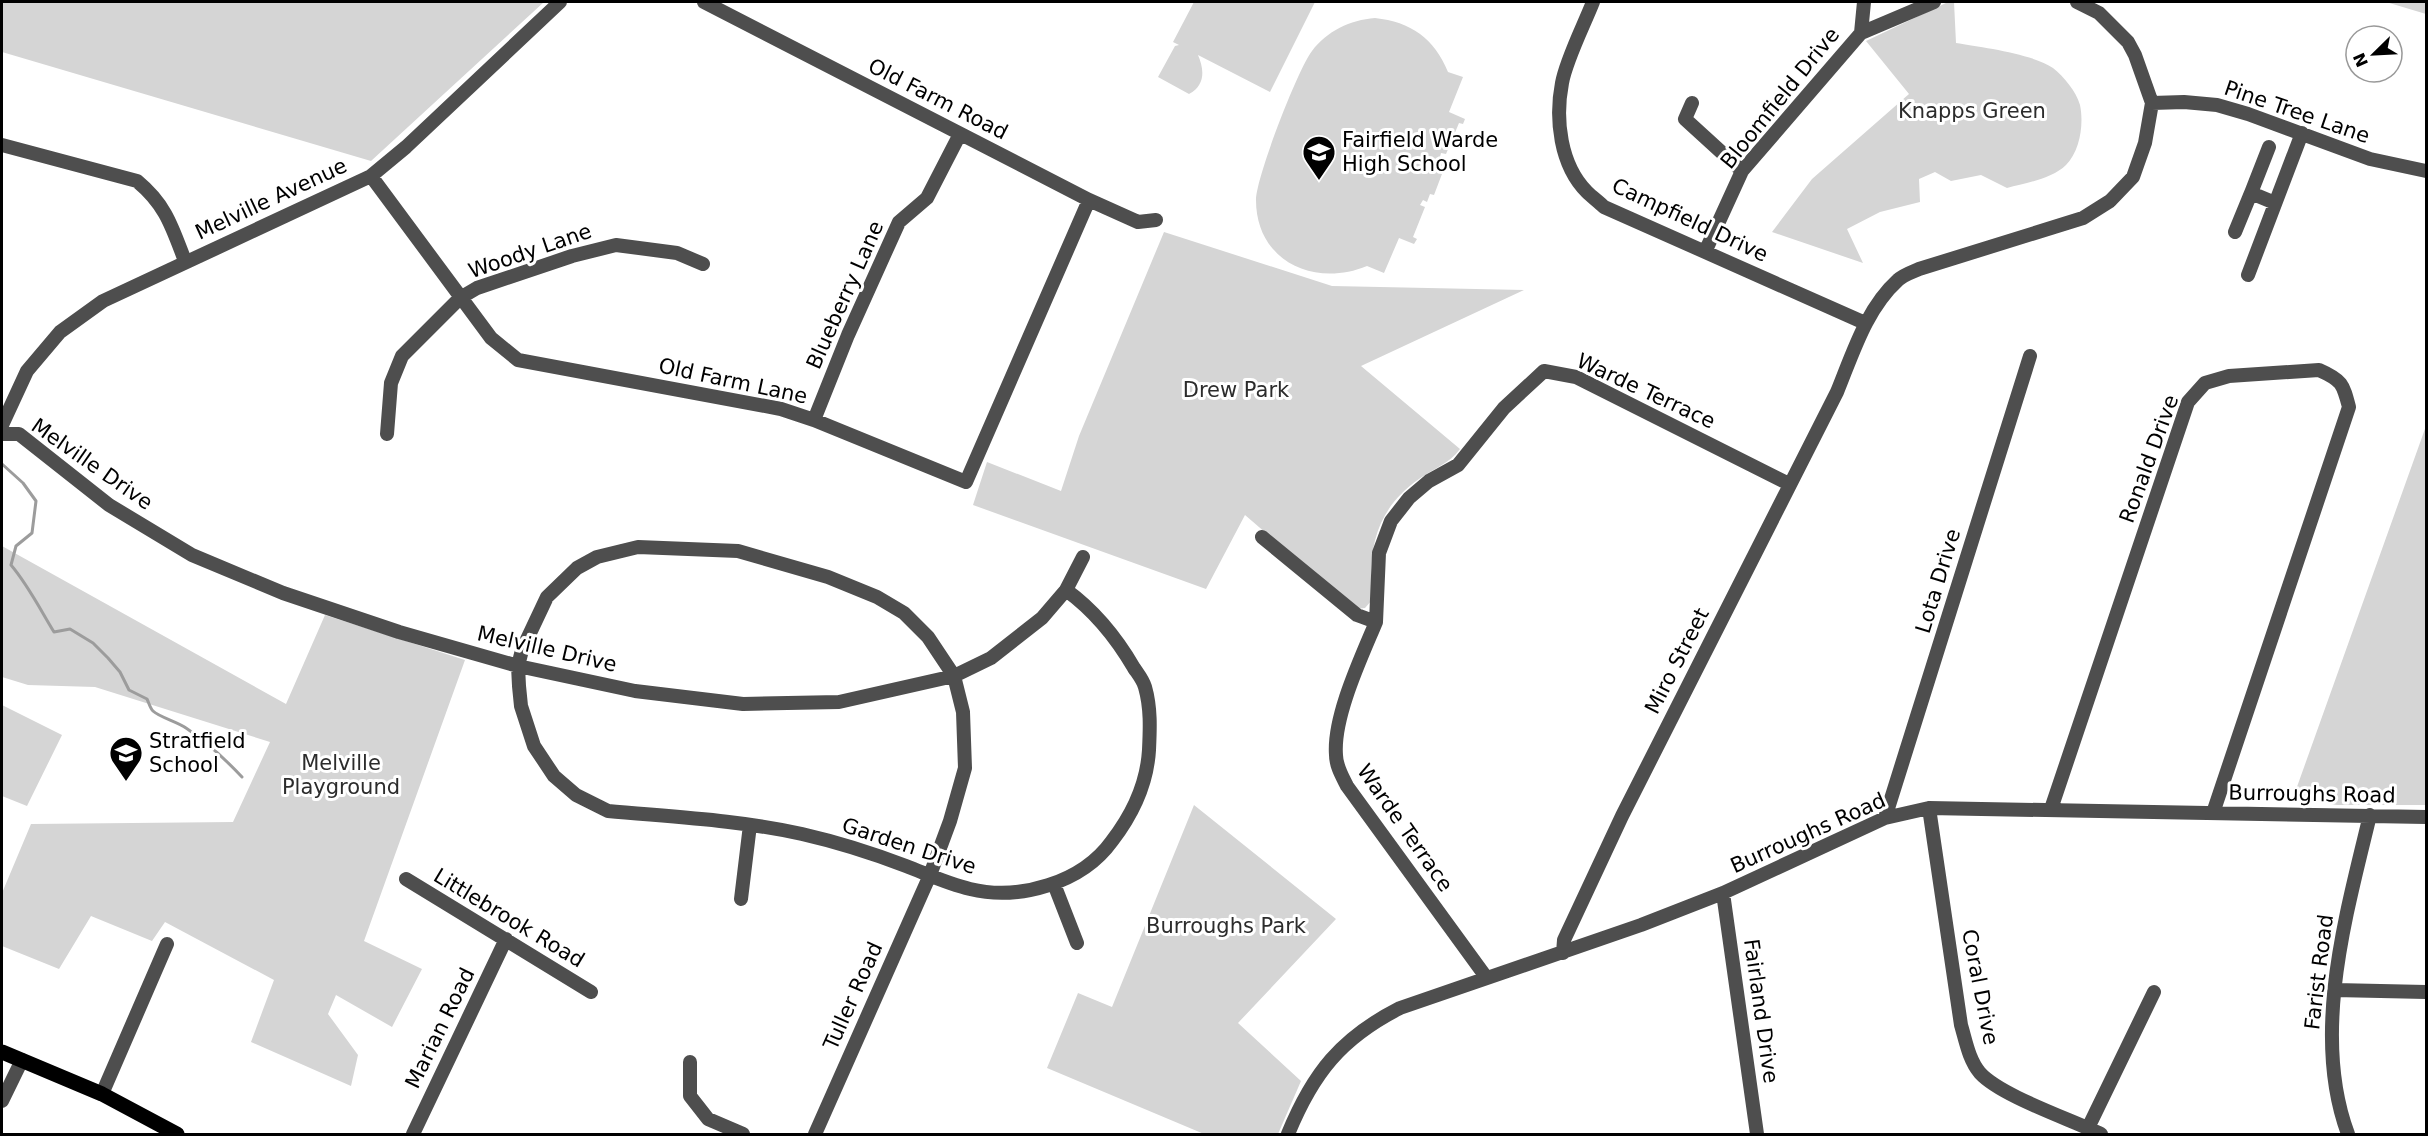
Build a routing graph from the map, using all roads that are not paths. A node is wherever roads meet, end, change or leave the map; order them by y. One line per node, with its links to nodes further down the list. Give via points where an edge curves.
1 (560, 2): 16 (street, Melville Avenue)
2 (704, 2): 11 (street, Old Farm Road)
3 (1593, 2): 22 (street, Campfield Drive, via 1562,82 1558,120 1572,171 1604,207)
4 (1864, 2): 7 (street, Bloomfield Drive)
5 (1934, 2): 7 (street)
6 (2077, 2): 9 (street, via 2099,13 2128,42)
7 (1861, 33): 14 (street, Bloomfield Drive)
8 (1692, 103): 14 (street, via 1685,119)
9 (2152, 103): 10 (street, Pine Tree Lane, via 2217,105); 27 (street, Miro Street, via 2145,143 2133,177 2110,201 2083,218 1899,278)
10 (2302, 133): 15 (street, Pine Tree Lane, via 2370,159); 19 (street)
11 (960, 134): 18 (street, Old Farm Road); 29 (street, Blueberry Lane, via 927,198 899,222)
12 (2, 145): 23 (street, via 137,181 154,195 165,212)
13 (2269, 147): 17 (street)
14 (1742, 171): 22 (street, Bloomfield Drive)
15 (2427, 171)
16 (371, 176): 23 (street, Melville Avenue); 26 (street, Old Farm Lane)
17 (2251, 193): 19 (street); 21 (street)
18 (1089, 200): 20 (street, Old Farm Road, via 1138,222); 29 (street, Old Farm Lane, via 966,482)
19 (2275, 202): 25 (street)
20 (1156, 220)
21 (2235, 232)
22 (1705, 252): 27 (street, Campfield Drive)
23 (185, 261): 30 (street, Melville Avenue, via 103,301 60,332 27,371)
24 (703, 264): 26 (street, Woody Lane, via 676,253 616,245 477,288)
25 (2248, 275)
26 (460, 298): 29 (street, Old Farm Lane, via 491,338 518,360 781,409); 32 (street, Woody Lane, via 402,356 391,383)
27 (1865, 323): 33 (street, Miro Street, via 1837,392)
28 (2030, 356): 45 (street, Lota Drive)
29 (814, 420)
30 (2, 425)
31 (2, 434): 38 (street, Melville Drive, via 19,434 109,505 192,555 283,593)
32 (387, 434)
33 (1789, 484): 37 (street, Warde Terrace, via 1576,376 1544,371 1504,408 1458,465 1408,498 1391,521 1379,554); 55 (street, Miro Street, via 1622,816 1564,940)
34 (1262, 537): 37 (street, via 1357,615)
35 (1083, 557): 36 (street, Melville Drive)
36 (1066, 590): 39 (street, Melville Drive, via 1017,639 991,658); 49 (street, Garden Drive, via 1118,640 1145,686 1151,722 1149,756 1129,819 1107,849 1079,872)
37 (1376, 622): 56 (street, Warde Terrace, via 1337,732 1340,772)
38 (519, 666): 39 (street, Melville Drive, via 634,691 743,704 839,702); 39 (street, Tuller Road, via 522,650 547,597 577,568 597,557 638,547 738,551 877,597 904,613 928,637); 46 (street, Garden Drive, via 521,706 534,746 554,776 576,795 609,811)
39 (954, 676): 47 (street, Tuller Road, via 963,712 965,768)
40 (1929, 808): 41 (street, Burroughs Road); 45 (street, Burroughs Road); 66 (street, Coral Drive, via 1968,1053 1979,1071 1999,1088)
41 (2051, 809): 42 (street, Burroughs Road); 42 (street, Ronald Drive, via 2188,402 2205,382 2229,376 2319,370 2343,385 2349,407)
42 (2213, 813): 43 (street, Burroughs Road)
43 (2370, 815): 44 (street, Burroughs Road); 57 (street, Farist Road, via 2348,905)
44 (2427, 817)
45 (1885, 818): 50 (street, Burroughs Road)
46 (750, 825): 47 (street, Garden Drive, via 837,843); 51 (street)
47 (930, 875): 49 (street, Garden Drive, via 972,890 1010,894); 70 (street, Tuller Road)
48 (406, 879): 52 (street, Littlebrook Road)
49 (1054, 884): 53 (street)
50 (1724, 893): 55 (street, Burroughs Road); 72 (street, Fairland Drive)
51 (741, 899)
52 (506, 939): 58 (street, Littlebrook Road); 68 (street, Marian Road)
53 (1077, 943)
54 (167, 944): 64 (street)
55 (1563, 953): 56 (street, Burroughs Road)
56 (1486, 977): 71 (street, Burroughs Road, via 1400,1008 1356,1033 1328,1062 1303,1100)
57 (2335, 990): 60 (street); 73 (street, Farist Road, via 2331,1038 2335,1084)
58 (591, 992)
59 (2154, 992): 66 (street)
60 (2427, 992)
61 (2, 1052): 62 (main road)
62 (22, 1060): 64 (main road); 65 (street)
63 (690, 1062): 69 (street, via 690,1096 708,1119)
64 (102, 1094): 67 (main road)
65 (2, 1101)
66 (2094, 1131)
67 (177, 1134)
68 (413, 1134)
69 (743, 1134)
70 (815, 1134)
71 (1288, 1134)
72 (1757, 1134)
73 (2348, 1134)

